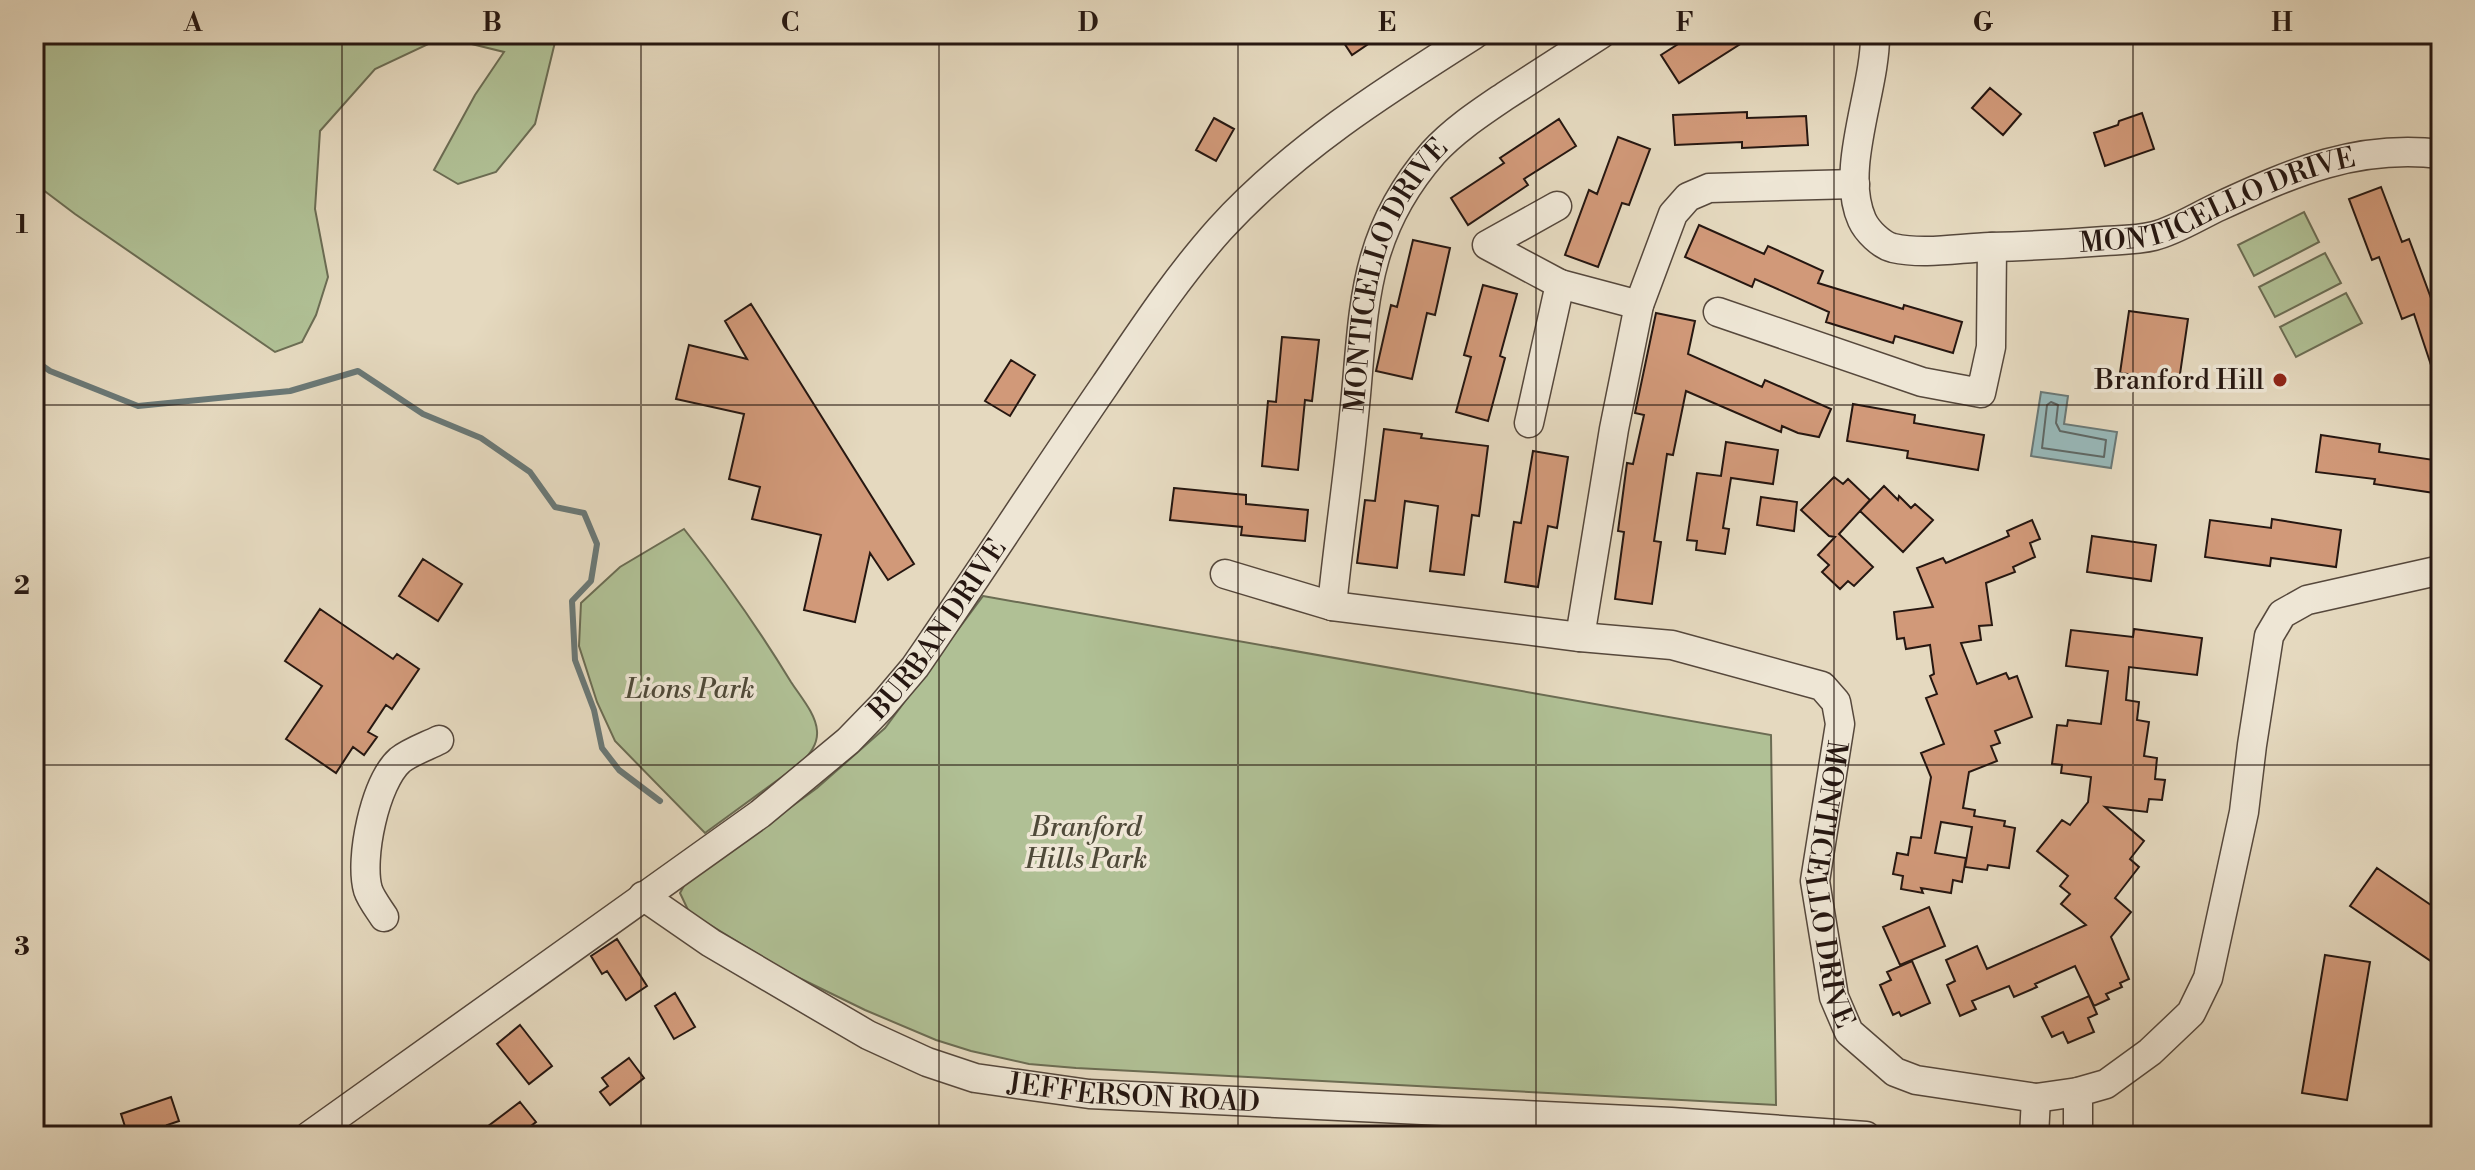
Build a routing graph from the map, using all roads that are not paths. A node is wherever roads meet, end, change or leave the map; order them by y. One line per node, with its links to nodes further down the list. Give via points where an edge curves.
1 (1475, 34): 17 (street, BURBAN DRIVE, via 1316,141 1220,229 1170,291 930,646 882,706 771,805)
2 (1601, 34): 14 (street, MONTICELLO DRIVE, via 1468,121 1434,152 1389,217 1366,290)
3 (1875, 34): 5 (street, MONTICELLO DRIVE)
4 (2441, 154): 7 (street, MONTICELLO DRIVE, via 2377,152 2311,167 2150,237)
5 (1855, 184): 7 (street, MONTICELLO DRIVE, via 1862,220 1889,247); 9 (street, via 1709,188 1688,197 1673,214)
6 (1557, 206): 8 (street, via 1487,245)
7 (1992, 247): 10 (street, via 1991,347 1981,393 1922,382)
8 (1560, 284): 9 (street); 11 (street)
9 (1639, 305): 15 (street)
10 (1718, 312)
11 (1529, 423)
12 (2441, 570): 19 (street, MONTICELLO DRIVE, via 2307,600 2282,614 2269,636 2244,812 2208,978 2191,1013 2150,1052 2106,1084)
13 (1225, 574): 14 (street, MONTICELLO DRIVE)
14 (1332, 606): 15 (street, MONTICELLO DRIVE)
15 (1580, 637): 20 (street, MONTICELLO DRIVE, via 1672,645 1822,686 1836,702 1840,724 1815,881 1834,997 1849,1032 1895,1072 1916,1080)
16 (439, 740): 18 (street, via 399,761 372,818 365,848 368,890)
17 (643, 896): 21 (street, JEFFERSON ROAD, via 711,943 868,1035 975,1078 1089,1094); 22 (street, BURBAN DRIVE)
18 (384, 917)
19 (2078, 1092): 20 (street, MONTICELLO DRIVE); 25 (street)
20 (2036, 1098): 24 (street)
21 (1671, 1129): 23 (street, JEFFERSON ROAD)
22 (309, 1136)
23 (1866, 1136)
24 (2034, 1136)
25 (2078, 1136)

